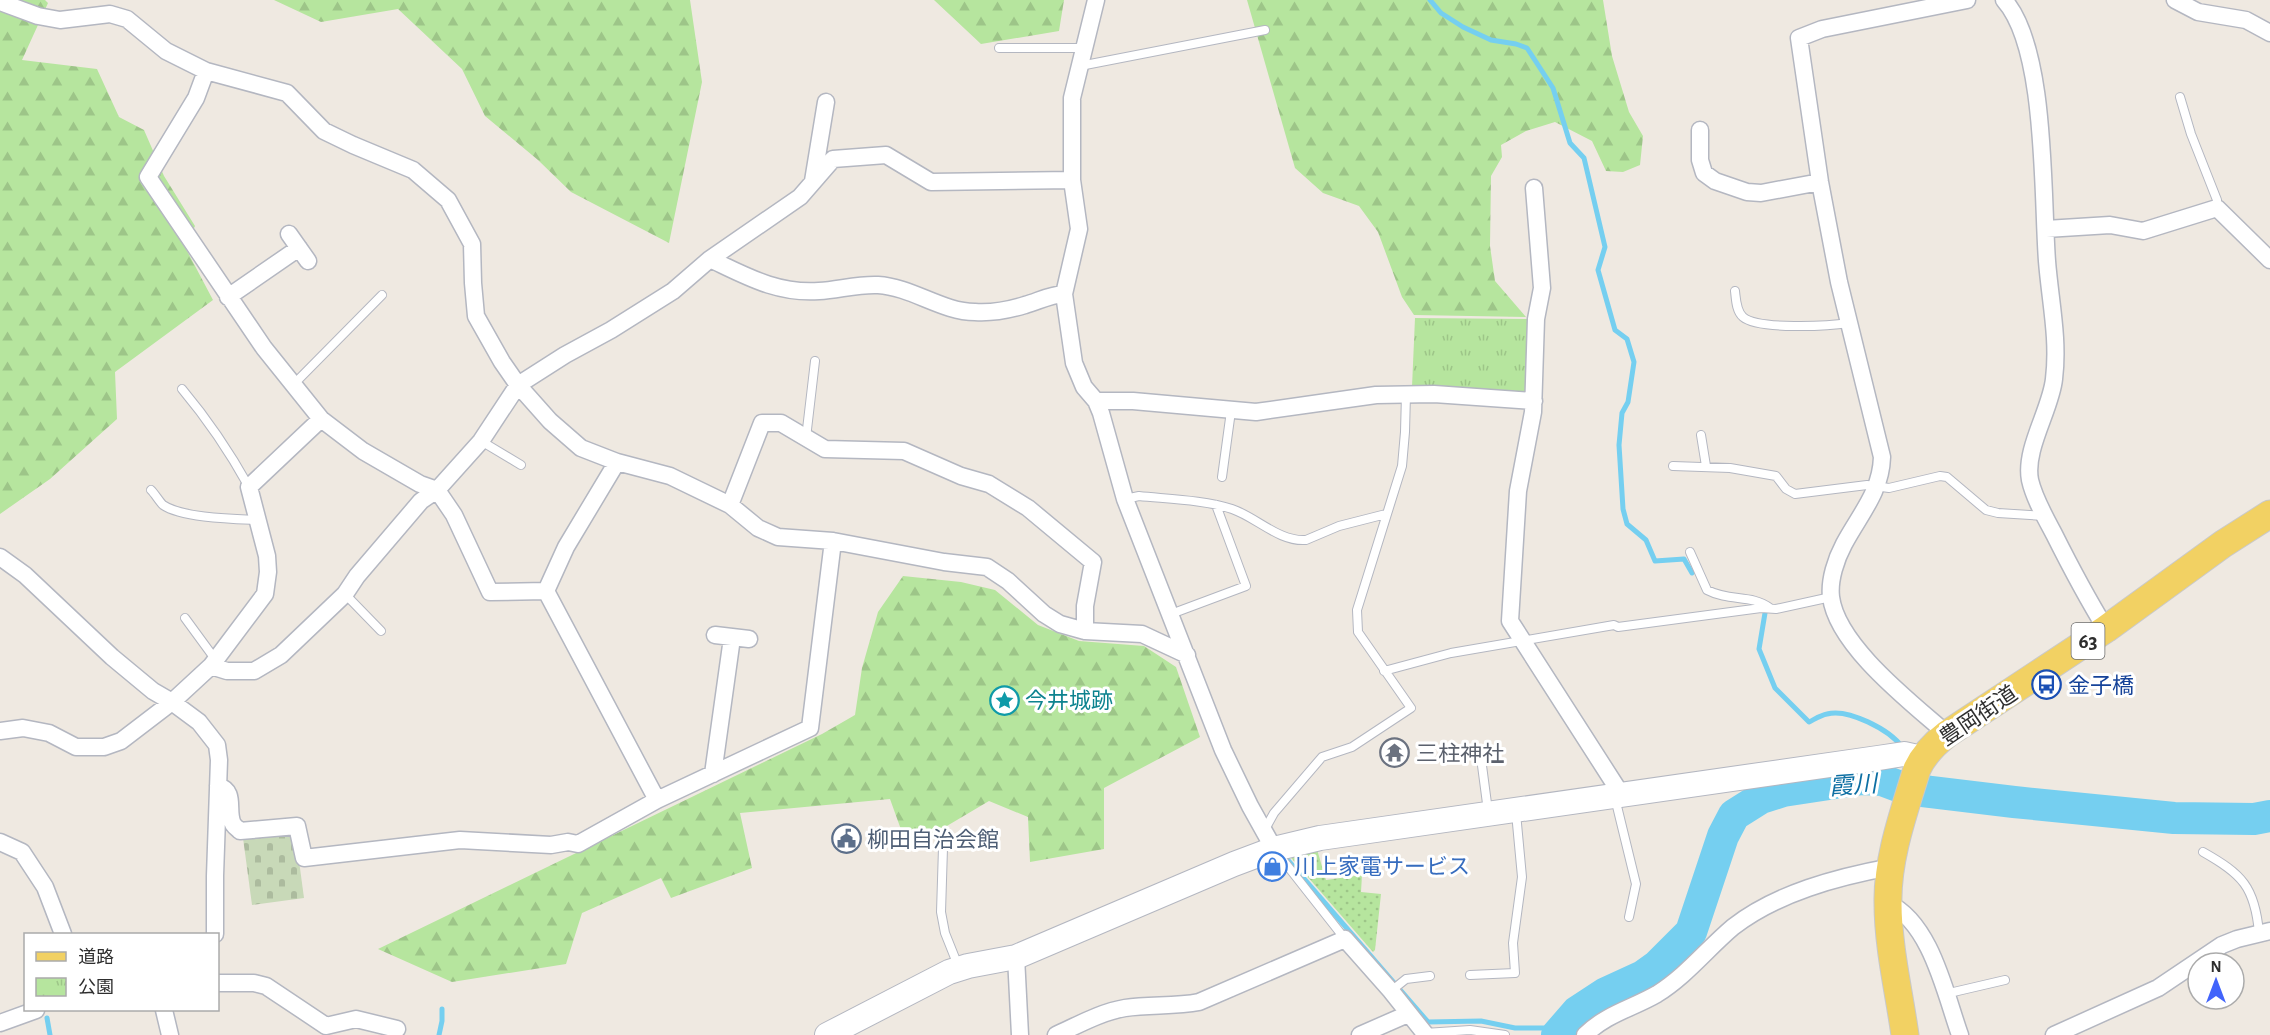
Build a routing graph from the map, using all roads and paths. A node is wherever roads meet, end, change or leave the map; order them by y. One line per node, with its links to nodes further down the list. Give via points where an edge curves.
1 (1096, 0): 9 (street)
2 (1967, 0): 17 (street, via 1822,28 1799,38)
3 (2004, 0): 20 (street, via 2019,23 2032,67)
4 (2175, 0): 7 (street, via 2198,12 2246,20)
5 (0, 2): 11 (street, via 60,20 110,14 127,19 166,51)
6 (1265, 30): 10 (lane)
7 (2270, 33)
8 (999, 48): 9 (lane)
9 (1086, 48): 10 (street)
10 (1080, 66): 16 (street, via 1072,98)
11 (206, 71): 27 (street, via 196,98 148,177); 31 (street, via 287,93 324,130 413,170 448,200 472,244 476,316)
12 (2180, 97): 19 (lane)
13 (826, 102): 15 (street)
14 (1700, 130): 17 (street, via 1700,160 1704,173 1715,181 1761,193)
15 (813, 180): 16 (street, via 832,159 886,155 931,182); 22 (street, via 800,197)
16 (1072, 180): 25 (street, via 1079,229)
17 (1820, 182): 28 (street)
18 (1533, 188): 35 (street, via 1542,288 1536,320)
19 (2217, 208): 20 (street, via 2143,231 2110,225); 23 (street)
20 (2046, 229): 55 (street, via 2054,381 2029,469)
21 (298, 248): 27 (street)
22 (710, 259): 25 (street, via 764,285 783,289 817,291 878,285 973,312 1017,307 1049,295); 31 (street, via 673,291)
23 (2270, 260)
24 (1735, 291): 28 (lane, via 1738,310 1748,320 1798,326)
25 (1064, 294): 34 (street, via 1074,363 1084,387)
26 (382, 296): 30 (lane)
27 (228, 297): 30 (street)
28 (1849, 323): 46 (street, via 1882,457)
29 (815, 361): 39 (lane)
30 (294, 384): 37 (street)
31 (518, 385): 40 (street); 41 (street, via 581,448)
32 (182, 389): 47 (lane, via 230,452)
33 (1406, 394): 35 (street); 36 (street, via 1256,412); 53 (lane, via 1401,466)
34 (1096, 401): 36 (street); 50 (street)
35 (1534, 401): 70 (street, via 1518,491 1510,621)
36 (1231, 411): 45 (lane)
37 (321, 419): 47 (street); 49 (street, via 363,451)
38 (1701, 435): 44 (lane)
39 (806, 439): 51 (street, via 781,423 762,423); 68 (street, via 825,449 904,452 989,484 1028,507 1093,562)
40 (481, 441): 42 (lane); 49 (street)
41 (617, 462): 51 (street, via 670,476); 60 (street, via 566,547)
42 (520, 465)
43 (1673, 466): 44 (lane)
44 (1706, 466): 46 (lane, via 1776,476 1795,494)
45 (1222, 477)
46 (1878, 486): 55 (lane, via 1889,488 1947,477 1986,510); 62 (street, via 1838,556)
47 (249, 487): 56 (street)
48 (151, 490): 56 (lane, via 164,505 188,513 217,519)
49 (437, 490): 60 (street, via 454,515 490,592); 61 (street, via 421,501)
50 (1125, 499): 52 (lane, via 1139,496); 64 (street)
51 (730, 506): 57 (street, via 758,528 778,537)
52 (1216, 506): 53 (lane, via 1233,509 1300,540); 64 (lane, via 1246,585)
53 (1386, 514): 73 (lane, via 1357,610 1358,632)
54 (2270, 514): 66 (main road, 豊岡街道 / 63)
55 (2044, 516): 66 (street)
56 (258, 520): 72 (street, via 267,556 265,594)
57 (833, 541): 68 (street, via 987,567 1044,614 1060,624); 78 (street, via 810,728)
58 (1690, 552): 63 (lane, via 1707,590 1727,598 1754,600)
59 (0, 557): 74 (street, via 26,575 112,657)
60 (546, 591): 82 (street)
61 (345, 594): 67 (lane); 72 (street, via 281,655 254,671 227,671)
62 (1831, 597): 63 (lane); 76 (street, via 1839,622 1862,654 1900,695)
63 (1770, 608): 70 (lane, via 1618,627 1614,624)
64 (1171, 614): 71 (street)
65 (186, 618): 72 (lane)
66 (2106, 629): 76 (main road, 豊岡街道 / 63)
67 (381, 631)
68 (1085, 631): 71 (street, via 1142,634)
69 (715, 635): 78 (street, via 740,639)
70 (1522, 641): 73 (lane, via 1451,653); 81 (street)
71 (1187, 655): 85 (street, via 1223,750)
72 (213, 663): 74 (street)
73 (1384, 671): 85 (lane, via 1411,708 1352,747 1322,757 1274,813)
74 (172, 702): 75 (street, via 122,741 104,747 76,747 49,733 23,728); 80 (street, via 199,722 217,745)
75 (0, 730)
76 (1947, 734): 79 (main road, 豊岡街道 / 63, via 1934,744)
77 (1481, 758): 84 (lane)
78 (713, 774): 82 (street)
79 (1915, 778): 81 (street, via 1904,754); 89 (main road)
80 (218, 786): 82 (street, via 229,794 232,824 240,831 297,826 304,858 460,840 578,844); 94 (street)
81 (1618, 795): 83 (street); 91 (lane, via 1636,884)
82 (657, 800)
83 (1516, 809): 84 (street); 98 (lane, via 1521,877 1513,943 1515,973)
84 (1489, 813): 85 (street, via 1320,838)
85 (1269, 840): 95 (lane); 96 (street, via 1234,864)
86 (0, 842): 93 (street, via 22,852 45,887)
87 (943, 848): 97 (lane, via 941,912)
88 (2203, 852): 92 (lane, via 2237,875 2249,889)
89 (1891, 867): 90 (main road); 117 (street, via 1802,891 1753,913 1674,981)
90 (1888, 903): 103 (street, via 1900,909 1917,930 1933,958); 118 (main road)
91 (1629, 917)
92 (2264, 932): 120 (street, via 2222,945 2158,988)
93 (63, 933)
94 (215, 933)
95 (1345, 939): 102 (street); 114 (street, via 1199,1002 1115,1010)
96 (1016, 957): 97 (street); 113 (street)
97 (959, 968): 112 (street)
98 (1470, 975)
99 (1430, 976): 102 (lane, via 1406,979)
100 (2005, 980): 103 (lane)
101 (219, 983): 109 (street, via 266,986)
102 (1396, 987): 106 (street)
103 (1945, 994): 119 (street)
104 (33, 1011): 107 (street)
105 (164, 1011): 111 (street)
106 (1408, 1014): 110 (street); 115 (street)
107 (0, 1023)
108 (397, 1029): 109 (street, via 356,1018)
109 (325, 1030)
110 (1426, 1034): 116 (lane, via 1470,1030)
111 (170, 1035)
112 (826, 1035)
113 (1020, 1035)
114 (1056, 1035)
115 (1360, 1035)
116 (1505, 1035)
117 (1585, 1035)
118 (1905, 1035)
119 (1959, 1035)
120 (2054, 1035)

